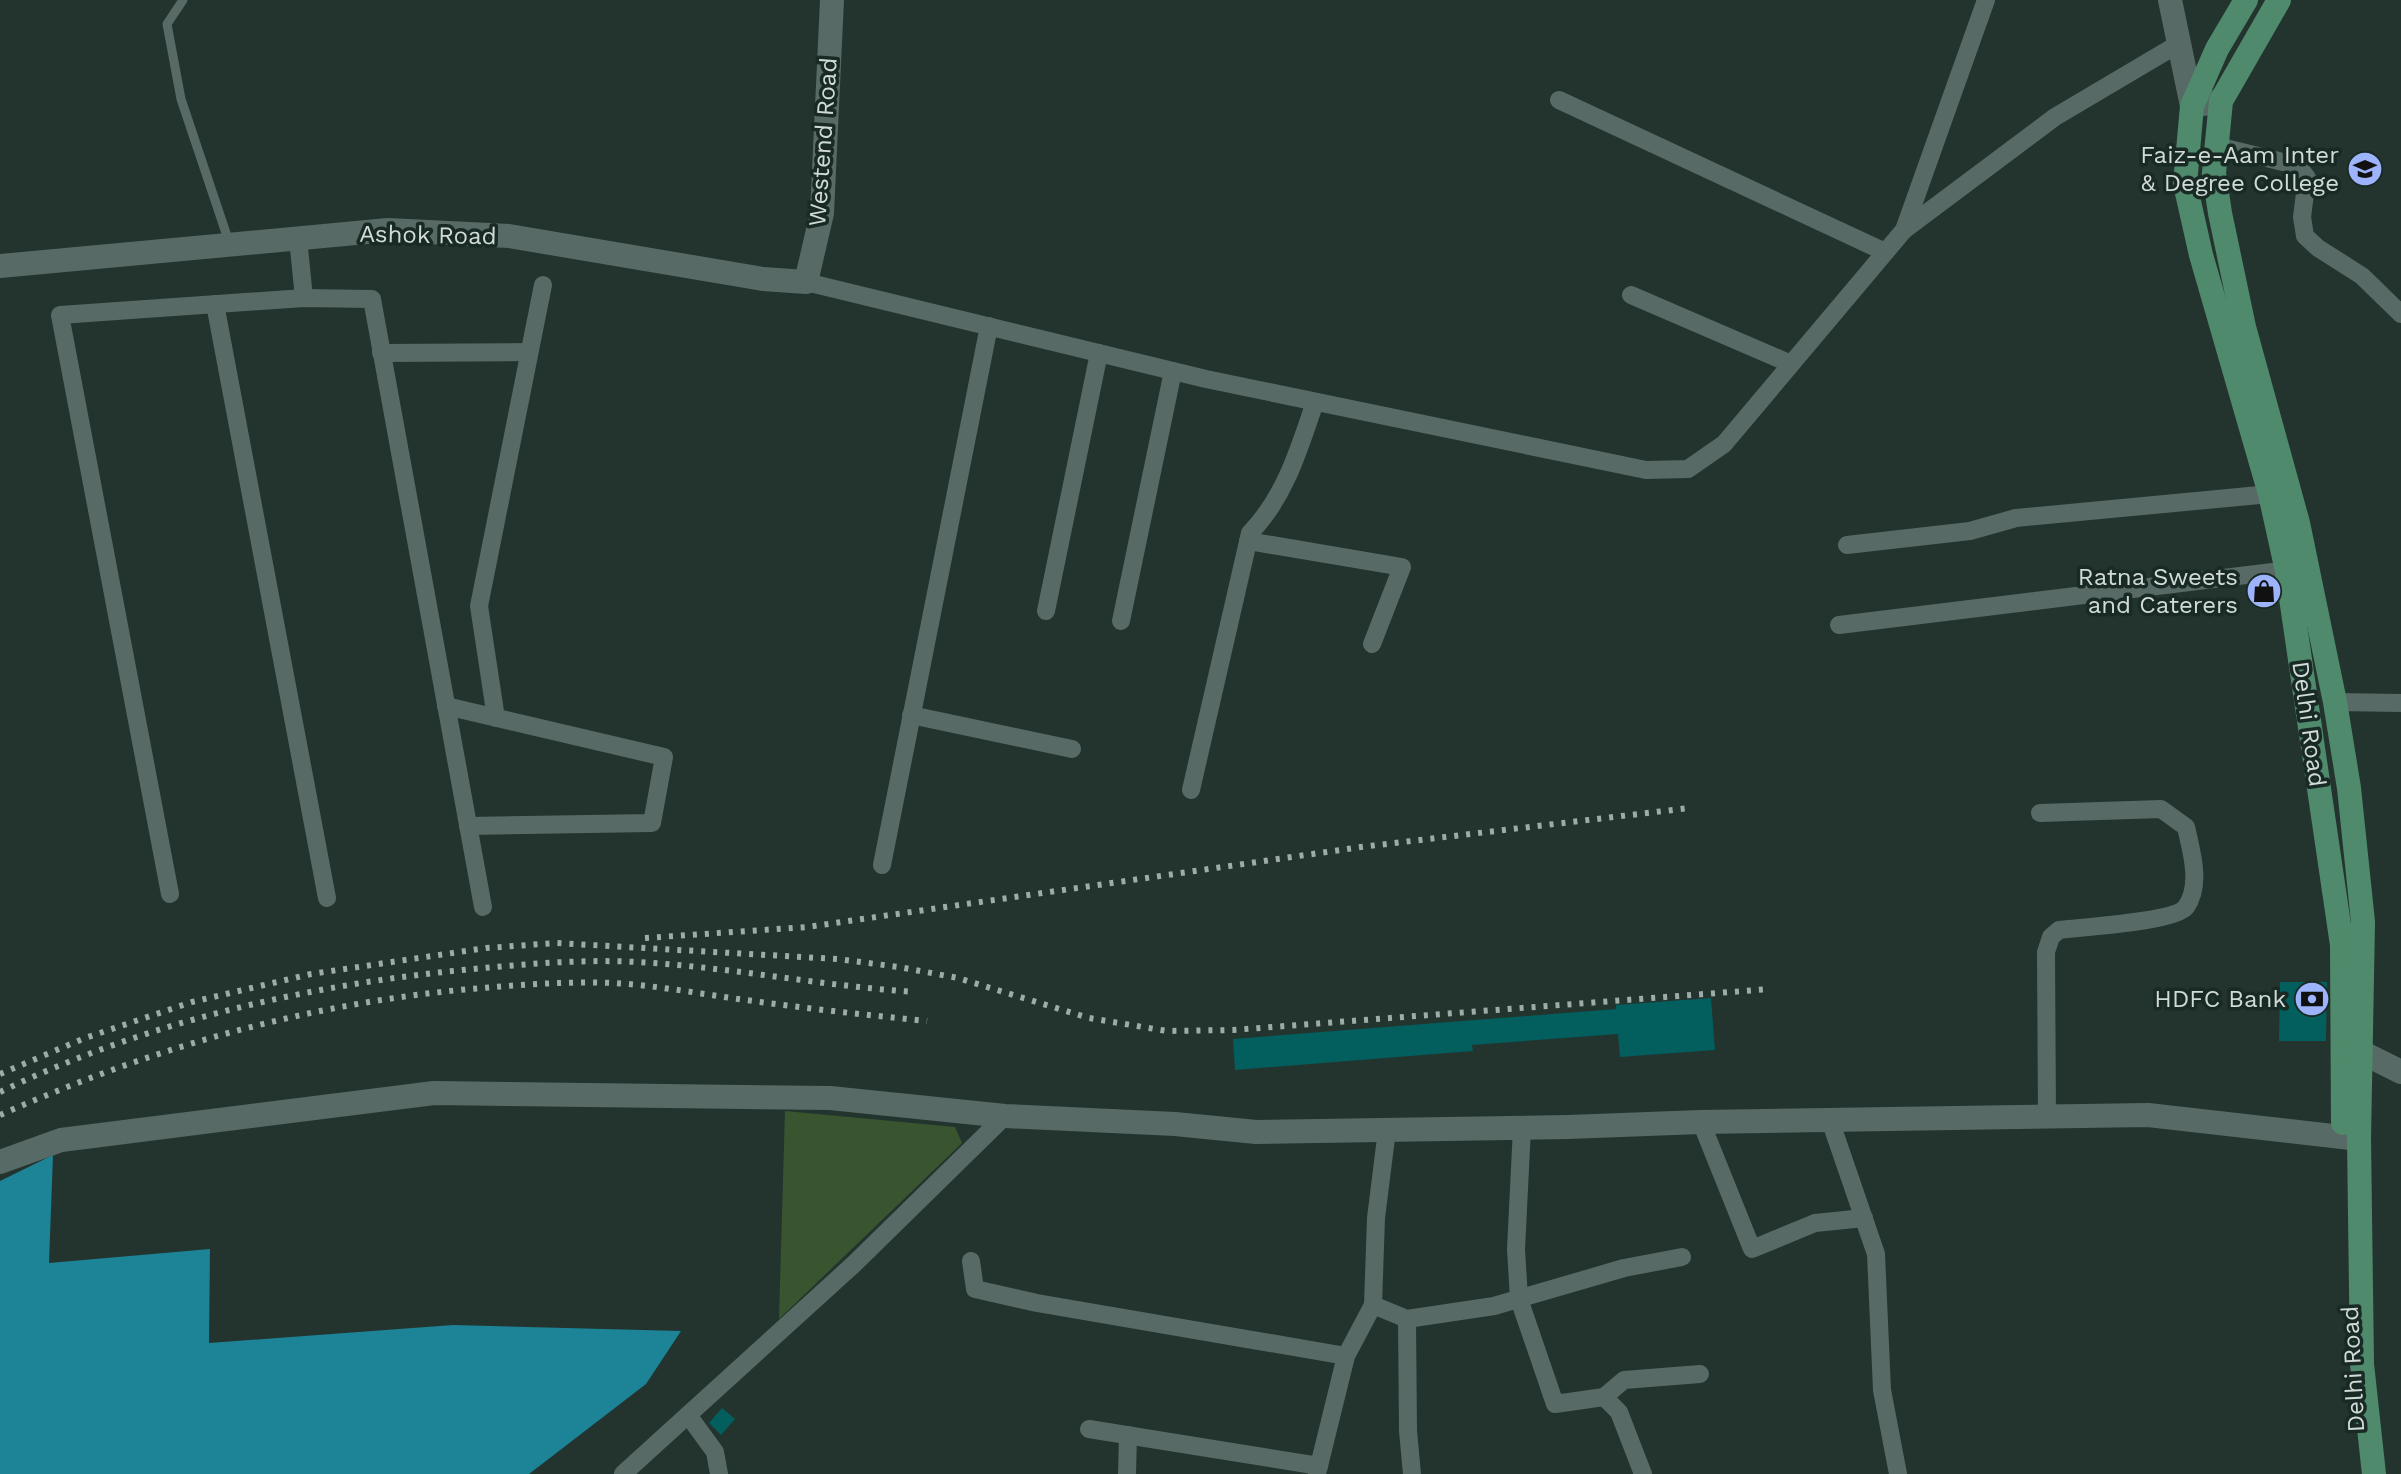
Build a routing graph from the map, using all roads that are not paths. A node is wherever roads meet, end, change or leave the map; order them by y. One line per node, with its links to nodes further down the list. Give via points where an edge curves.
1 (183, 0): 14 (lane, via 167,24 175,69)
2 (832, 0): 17 (street, Westend Road, via 822,213)
3 (1986, 0): 12 (street)
4 (2170, 0): 7 (street)
5 (2246, 0): 10 (main road, Delhi Road)
6 (2279, 0): 9 (main road)
7 (2180, 43): 10 (street); 12 (street, via 2055,117)
8 (1559, 100): 15 (street)
9 (2221, 101): 10 (street); 11 (main road)
10 (2192, 106): 30 (main road, Delhi Road, via 2185,184)
11 (2217, 146): 22 (street, via 2301,170 2307,178 2305,236 2362,276); 33 (main road, via 2214,173 2220,213 2244,327 2298,523)
12 (1904, 230): 15 (street)
13 (298, 238): 14 (street, Ashok Road); 17 (street, Ashok Road, via 388,230 509,236); 20 (street)
14 (230, 245): 16 (street, Ashok Road)
15 (1885, 252): 27 (street)
16 (0, 266)
17 (806, 282): 23 (street)
18 (543, 285): 24 (street)
19 (1631, 295): 27 (street)
20 (304, 298): 21 (street); 25 (street, via 372,299)
21 (215, 304): 50 (street, via 60,315); 51 (street)
22 (2401, 314)
23 (989, 326): 26 (street); 41 (street)
24 (529, 352): 25 (street); 42 (street, via 479,606)
25 (381, 353): 40 (street)
26 (1099, 353): 28 (street); 34 (street)
27 (1791, 364): 29 (street, via 1724,444 1688,469 1646,470)
28 (1173, 371): 29 (street); 35 (street)
29 (1315, 402): 31 (street, via 1297,456 1270,512)
30 (2270, 494): 32 (street, via 2016,518 1970,531); 33 (main road, Delhi Road)
31 (1248, 541): 37 (street, via 1402,567); 44 (street)
32 (1847, 545)
33 (2297, 568): 36 (street); 38 (main road, Delhi Road); 48 (main road, Delhi Road)
34 (1046, 611)
35 (1121, 621)
36 (1839, 625)
37 (1372, 644)
38 (2335, 702): 39 (street); 47 (main road, Delhi Road)
39 (2401, 703)
40 (446, 706): 42 (street); 46 (street)
41 (911, 715): 43 (street); 49 (street)
42 (496, 718): 46 (street, via 664,757 652,823)
43 (1072, 749)
44 (1191, 790)
45 (2040, 813): 56 (street, via 2161,809 2186,827 2194,860 2191,895 2178,913 2059,930 2051,937 2046,952)
46 (468, 826): 52 (street)
47 (2355, 845): 48 (main road); 53 (main road, Delhi Road, via 2363,922)
48 (2327, 850): 53 (main road, Delhi Road)
49 (882, 865)
50 (170, 894)
51 (327, 898)
52 (483, 907)
53 (2352, 1051): 54 (street); 61 (main road, Delhi Road)
54 (2401, 1072)
55 (1005, 1116): 60 (street, via 1256,1132); 62 (street, via 830,1098 434,1093 61,1140); 72 (street, via 854,1264)
56 (2047, 1117): 57 (street); 61 (street, via 2148,1115)
57 (1830, 1120): 58 (street); 63 (street)
58 (1701, 1122): 59 (street); 63 (street, via 1752,1249 1815,1223)
59 (1522, 1128): 60 (street); 66 (street)
60 (1387, 1130): 67 (street)
61 (2351, 1138): 82 (main road, Delhi Road); 83 (main road, Delhi Road, via 2362,1364)
62 (0, 1162)
63 (1864, 1218): 81 (street, via 1876,1254 1882,1390)
64 (1682, 1257): 66 (street)
65 (971, 1261): 69 (street, via 975,1289)
66 (1519, 1299): 68 (street); 71 (street, via 1555,1404)
67 (1373, 1305): 68 (street); 69 (street)
68 (1407, 1319): 79 (street)
69 (1346, 1356): 75 (street)
70 (1700, 1374): 71 (street, via 1624,1380)
71 (1604, 1397): 80 (street, via 1619,1412)
72 (688, 1415): 76 (street); 77 (street, via 715,1452)
73 (1089, 1429): 74 (street)
74 (1128, 1435): 75 (street); 78 (street)
75 (1318, 1470)
76 (623, 1474)
77 (719, 1474)
78 (1127, 1474)
79 (1412, 1474)
80 (1643, 1474)
81 (1898, 1474)
82 (2358, 1474)
83 (2374, 1474)

